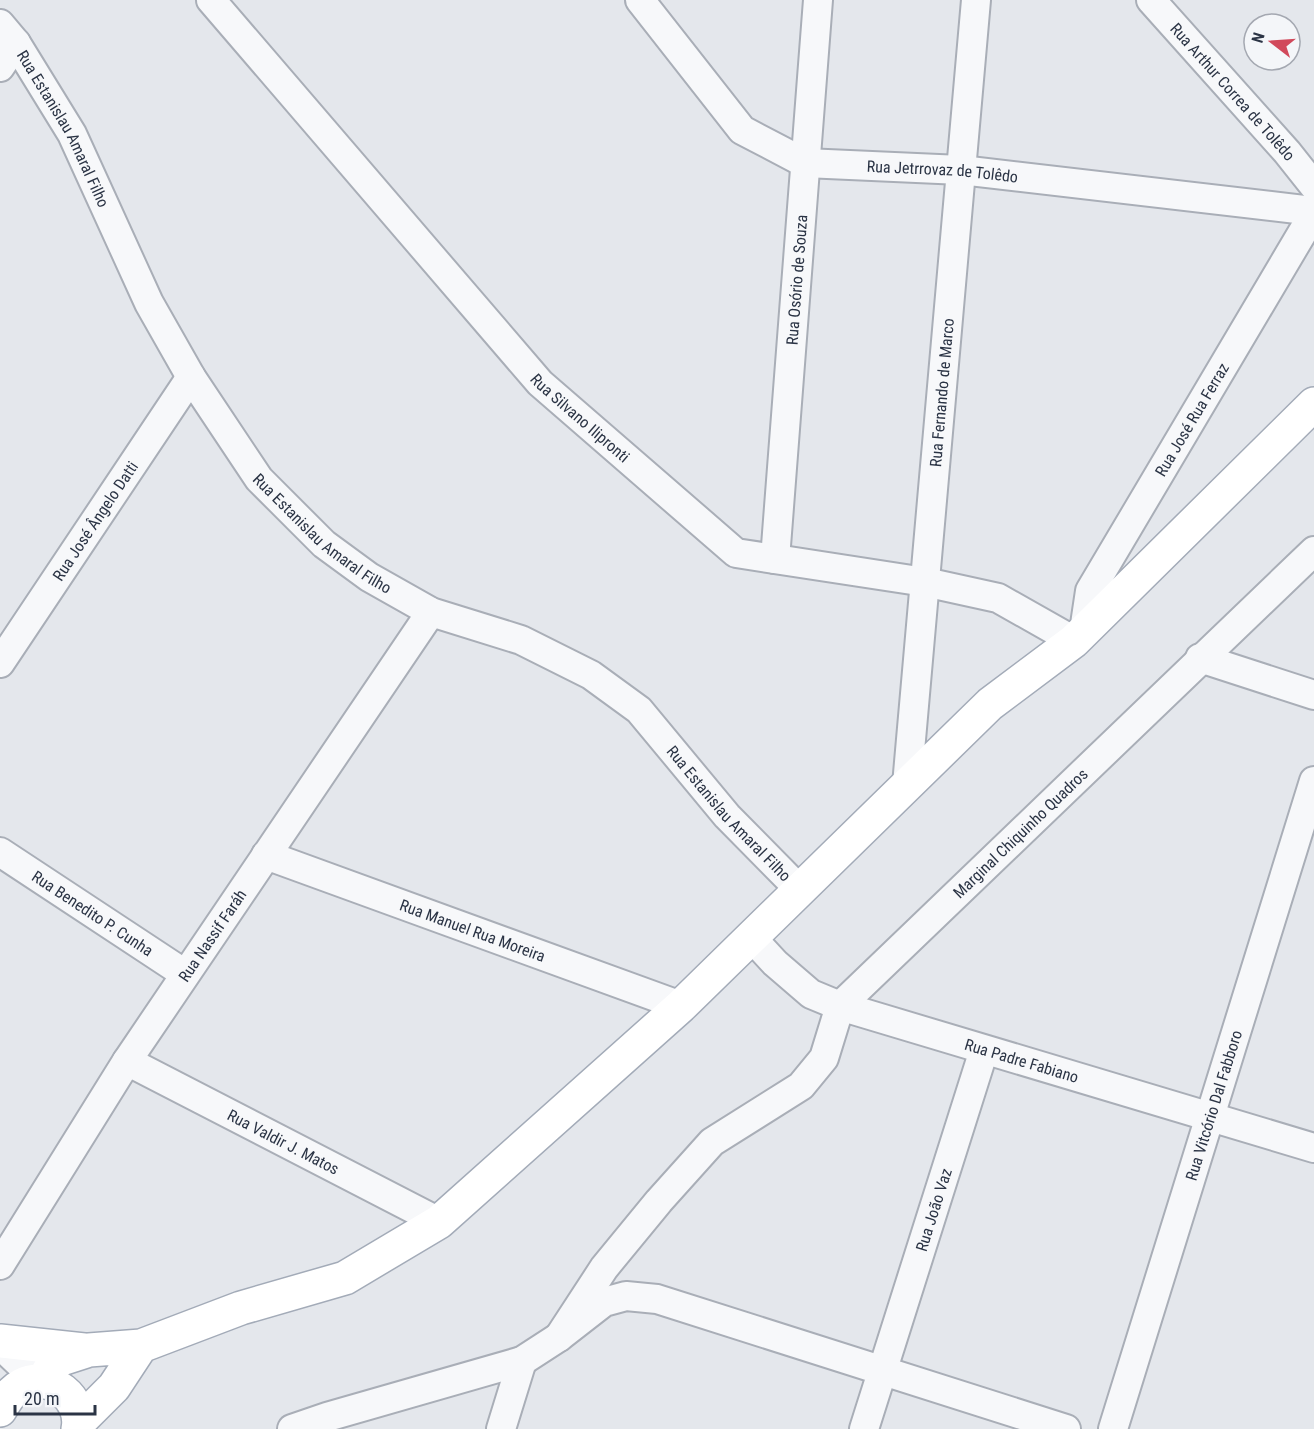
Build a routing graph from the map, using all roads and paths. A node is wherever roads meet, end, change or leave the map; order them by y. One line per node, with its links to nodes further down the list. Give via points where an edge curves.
1 (211, 0): 15 (street, Rua Silvano Ilipronti, via 540,383 736,553)
2 (640, 0): 8 (street, Rua Jetrrovaz de Tolêdo, via 742,130)
3 (818, 0): 8 (street, Rua Osório de Souza)
4 (976, 0): 9 (street, Rua Fernando de Marco)
5 (1151, 0): 10 (street, Rua Arthur Correa de Tolêdo)
6 (8, 34): 7 (street); 12 (street, Rua Estanislau Amaral Filho, via 72,134 149,303)
7 (0, 67)
8 (805, 163): 9 (street, Rua Jetrrovaz de Tolêdo); 15 (street, Rua Osório de Souza)
9 (961, 170): 11 (street, Rua Jetrrovaz de Tolêdo); 16 (street, Rua Fernando de Marco)
10 (1314, 186)
11 (1314, 212): 18 (street, Rua José Rua Ferraz, via 1090,591)
12 (191, 377): 17 (street, Rua Estanislau Amaral Filho, via 258,479 324,544 369,577); 20 (street, Rua José Ângelo Datti)
13 (1314, 404): 18 (main road)
14 (1314, 551): 19 (street, Marginal Chiquinho Quadros)
15 (774, 559): 16 (street, Rua Silvano Ilipronti)
16 (925, 582): 18 (street, Rua Silvano Ilipronti, via 998,598); 23 (street, Rua Fernando de Marco)
17 (431, 612): 25 (street, Rua Nassif Faráh); 26 (street, Rua Estanislau Amaral Filho, via 521,640 591,675 639,710 727,816)
18 (1079, 636): 23 (main road, via 990,704)
19 (1200, 658): 21 (street); 30 (street, Marginal Chiquinho Quadros)
20 (0, 663)
21 (1314, 695)
22 (1314, 781): 33 (street, Rua Vitcório Dal Fabboro)
23 (907, 785): 26 (main road)
24 (0, 852): 28 (street, Rua Benedito P. Cunha)
25 (266, 855): 28 (street, Rua Nassif Faráh); 29 (street, Rua Manuel Rua Moreira)
26 (800, 890): 27 (main road)
27 (751, 937): 29 (main road); 30 (street, Rua Padre Fabiano, via 811,994)
28 (185, 974): 32 (street, Rua Nassif Faráh)
29 (681, 1006): 35 (main road)
30 (840, 1006): 31 (street, Rua Padre Fabiano); 37 (street, via 824,1058 801,1086 712,1142 604,1268)
31 (984, 1050): 33 (street, Rua Padre Fabiano); 42 (street, Rua João Vaz)
32 (127, 1061): 35 (street, Rua Valdir J. Matos); 36 (street, Rua Nassif Faráh)
33 (1210, 1118): 34 (street, Rua Padre Fabiano); 50 (street, Rua Vitcório Dal Fabboro)
34 (1314, 1148)
35 (440, 1222): 39 (main road, via 345,1278 241,1308)
36 (0, 1265)
37 (559, 1337): 41 (street); 42 (street, via 604,1302 626,1296 657,1299)
38 (0, 1343): 40 (main road); 43 (street)
39 (141, 1346): 40 (main road); 46 (main road, via 114,1387)
40 (89, 1350): 43 (main road)
41 (522, 1360): 45 (street); 47 (street)
42 (882, 1371): 48 (street, Rua João Vaz); 49 (street)
43 (26, 1376): 44 (main road); 46 (main road, via 66,1392 74,1402)
44 (0, 1410)
45 (508, 1423)
46 (79, 1425)
47 (292, 1429)
48 (864, 1429)
49 (1066, 1429)
50 (1113, 1429)

